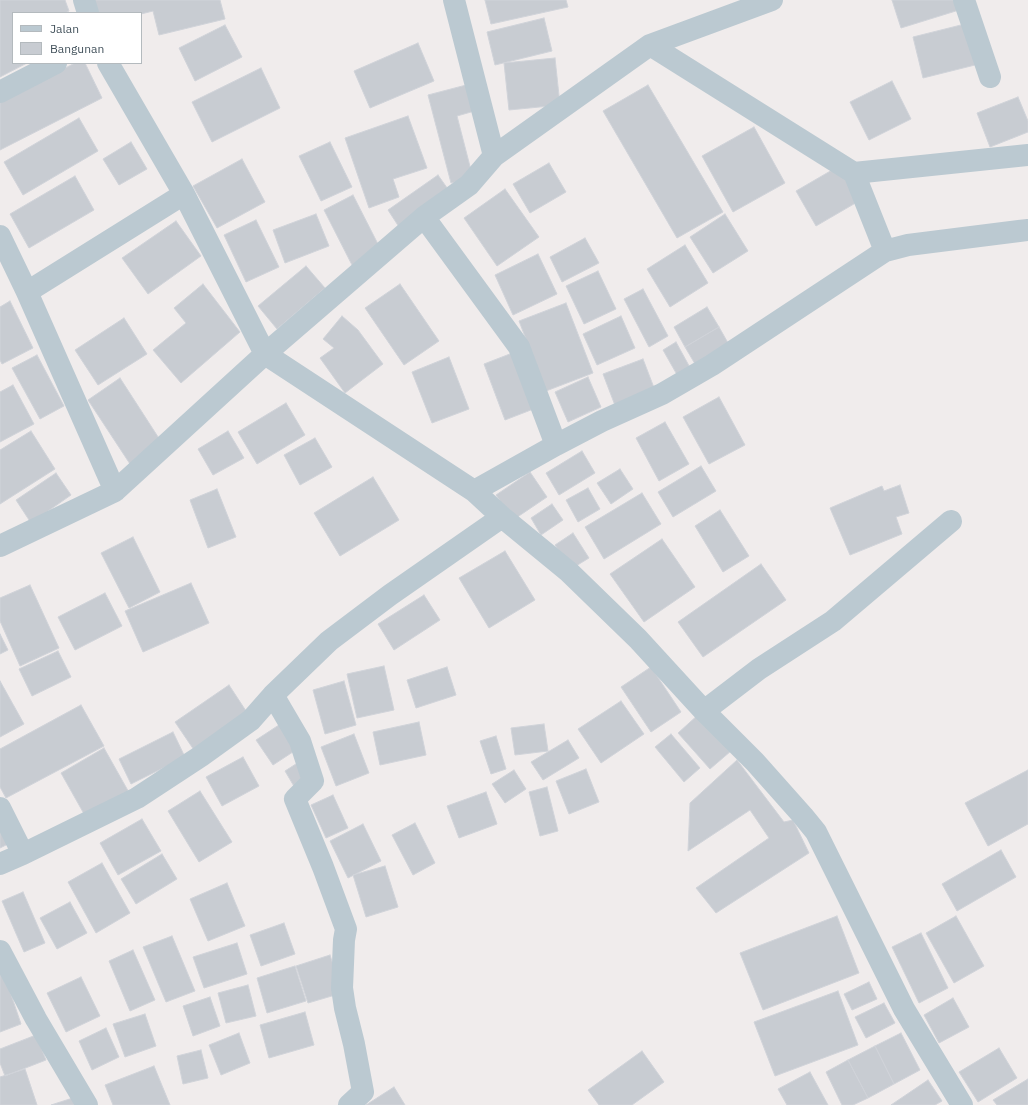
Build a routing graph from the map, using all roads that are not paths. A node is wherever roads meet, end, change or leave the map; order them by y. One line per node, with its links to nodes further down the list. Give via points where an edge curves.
1 (84, 0): 5 (street)
2 (454, 0): 12 (street)
3 (772, 0): 6 (street)
4 (964, 0): 9 (street)
5 (88, 12)
6 (650, 45): 12 (street); 13 (street)
7 (54, 64): 10 (street)
8 (109, 64): 14 (street)
9 (990, 77)
10 (0, 92)
11 (1028, 154): 13 (street)
12 (494, 156): 15 (street, via 469,185)
13 (854, 173): 18 (street)
14 (184, 194): 19 (street); 20 (street)
15 (424, 217): 20 (street); 21 (street, via 519,347)
16 (1028, 230): 18 (street, via 908,245)
17 (0, 236): 19 (street)
18 (885, 251): 21 (street, via 712,365 662,394)
19 (27, 292): 23 (street)
20 (265, 354): 22 (street); 23 (street)
21 (556, 445): 22 (street)
22 (474, 490): 24 (street)
23 (115, 491): 26 (street)
24 (502, 516): 27 (street, via 329,641); 28 (street, via 569,572 638,639)
25 (951, 521): 28 (street, via 833,621 759,669)
26 (0, 546)
27 (273, 695): 30 (street, via 251,720 137,798); 34 (street, via 300,742 307,761 313,781 295,799 346,929 342,988 363,1092)
28 (704, 711): 35 (street, via 755,762 816,832 904,1009)
29 (0, 808): 30 (street)
30 (23, 854): 31 (street)
31 (0, 864)
32 (0, 951): 33 (street, via 36,1019)
33 (87, 1105)
34 (349, 1105)
35 (962, 1105)

